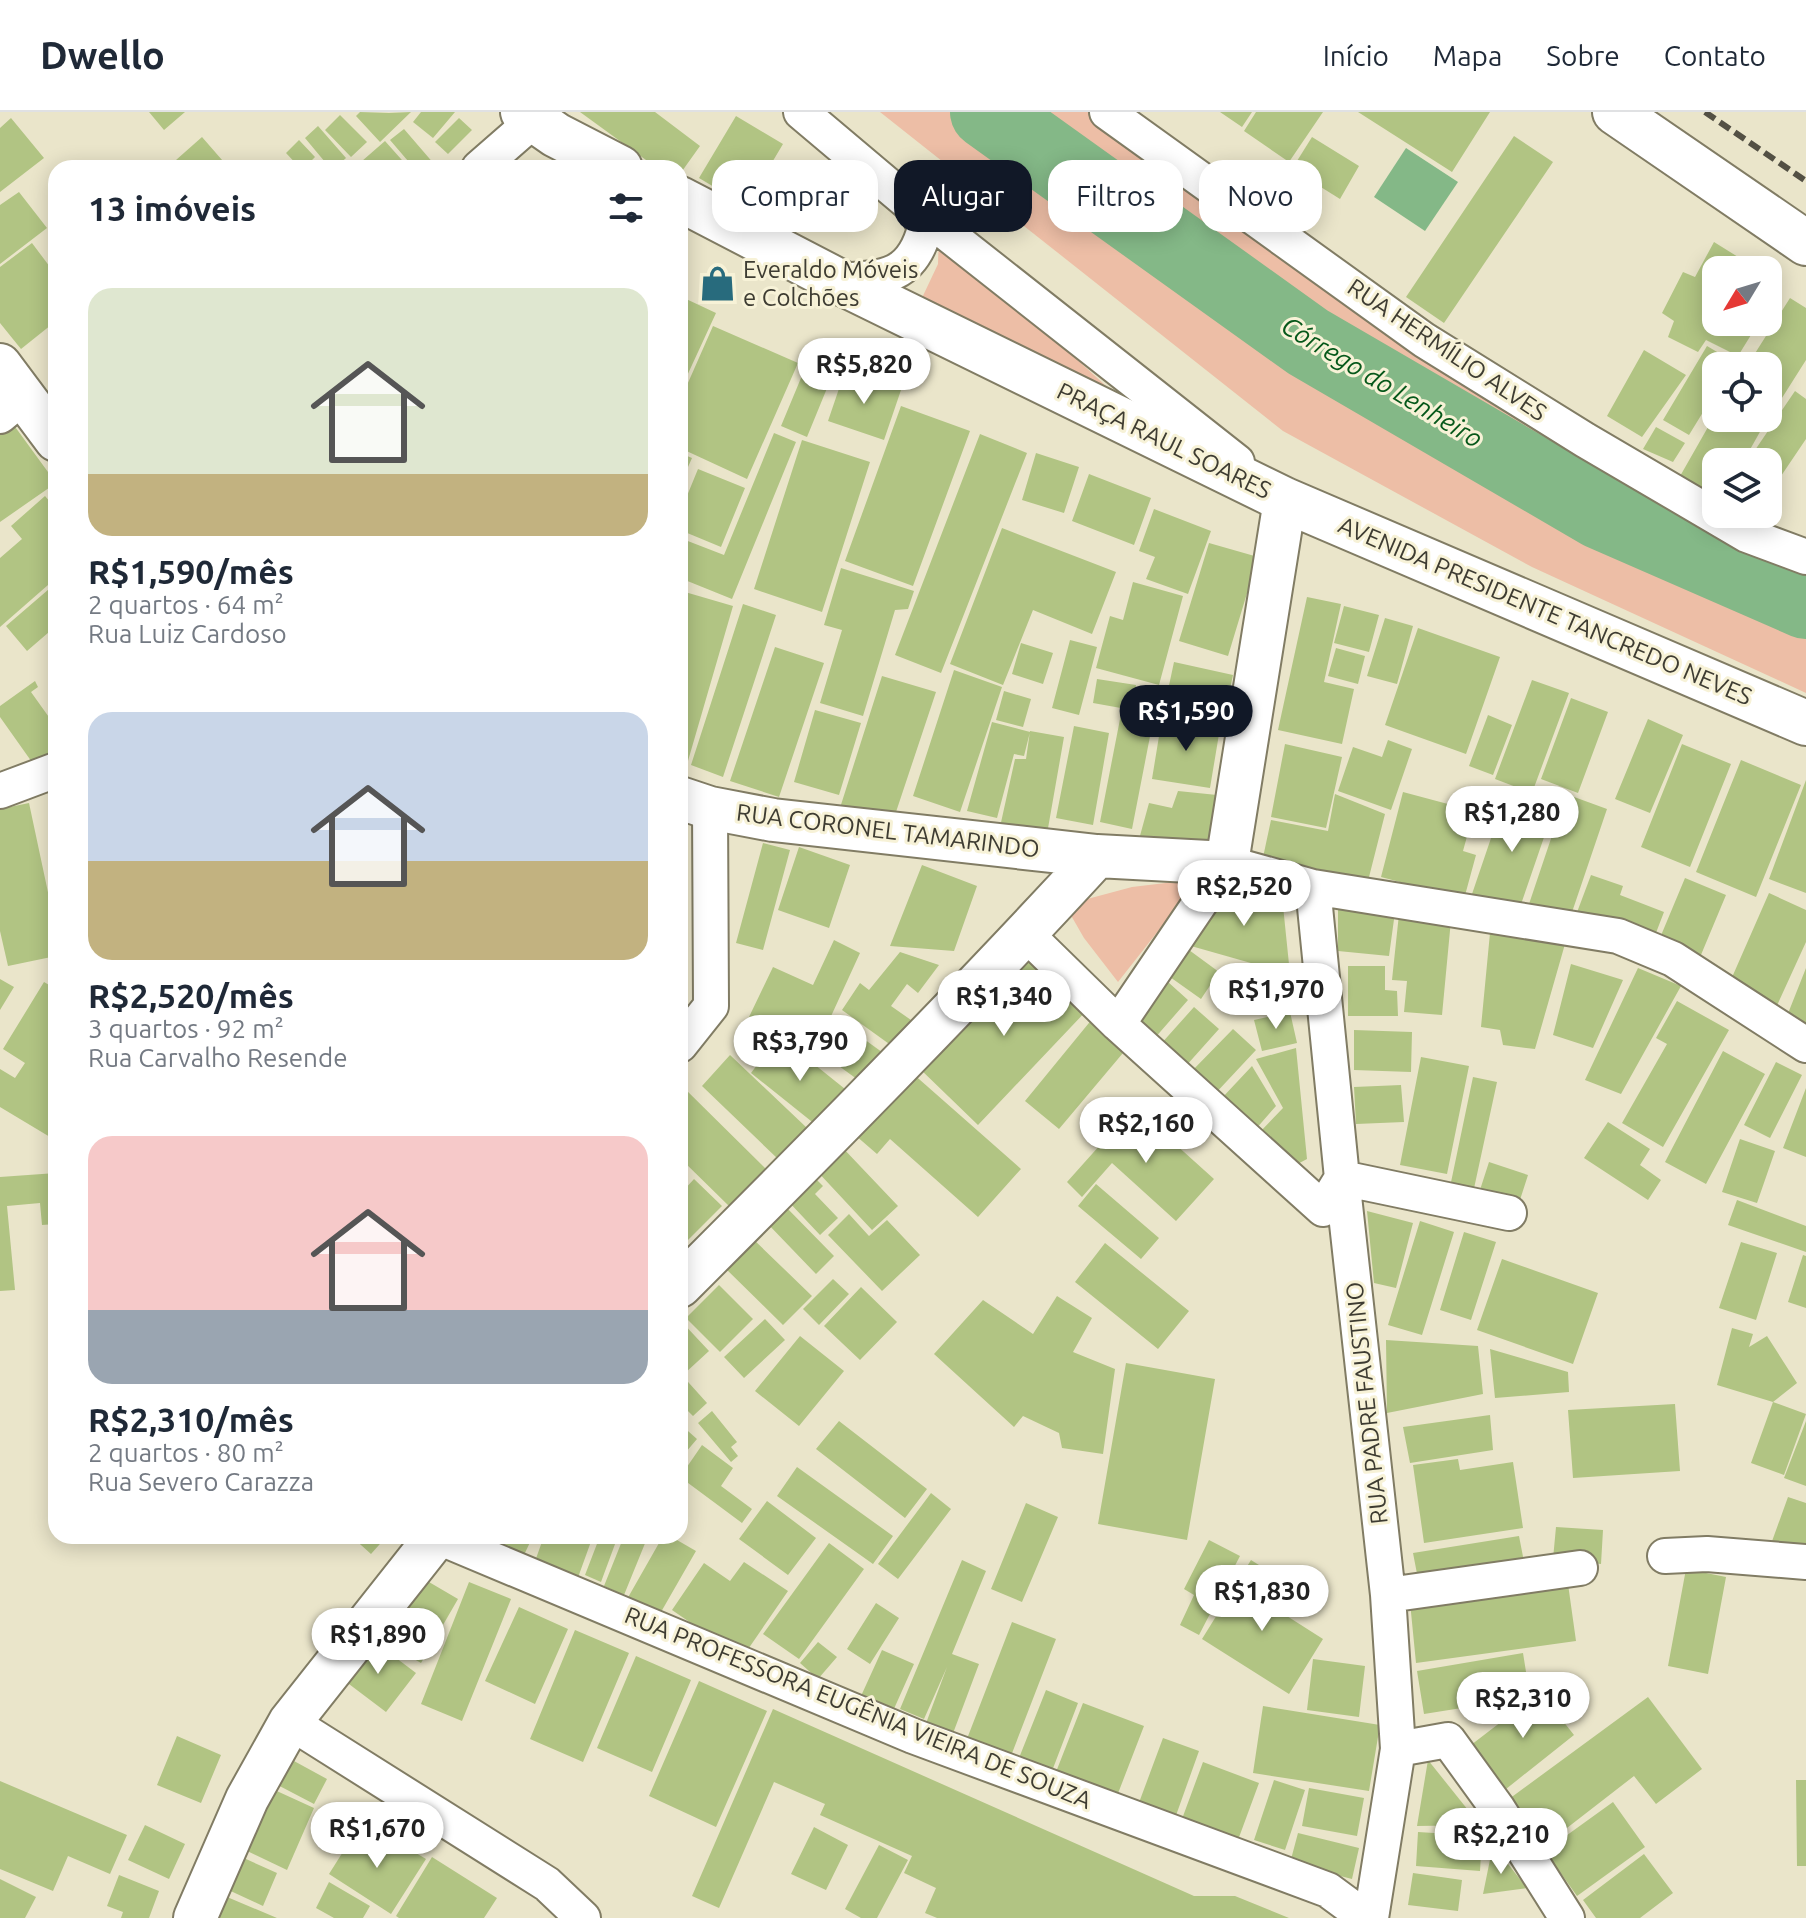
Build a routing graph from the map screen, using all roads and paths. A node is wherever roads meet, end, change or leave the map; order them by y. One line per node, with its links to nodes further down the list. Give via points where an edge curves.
1 (801, 112): 7 (street, PRAÇA RAUL SOARES)
2 (1107, 112): 16 (street, RUA HERMÍLIO ALVES, via 1424,340 1747,535)
3 (1615, 112): 11 (highway)
4 (532, 115): 5 (street); 6 (highway, via 556,135)
5 (487, 160)
6 (604, 160)
7 (894, 190)
8 (688, 203): 12 (highway, PRAÇA RAUL SOARES)
9 (924, 232): 12 (street, via 916,255 904,268 891,275)
10 (945, 232): 15 (street, PRAÇA RAUL SOARES)
11 (1806, 243)
12 (838, 281): 15 (highway, PRAÇA RAUL SOARES)
13 (8, 393): 14 (street)
14 (48, 432)
15 (1285, 500): 17 (highway, AVENIDA PRESIDENTE TANCREDO NEVES); 22 (street)
16 (1806, 557)
17 (1806, 723)
18 (48, 773): 19 (street)
19 (0, 791)
20 (695, 803): 21 (street, RUA CORONEL TAMARINDO, via 773,820); 26 (street, via 711,1006)
21 (1097, 856): 22 (street, RUA CORONEL TAMARINDO); 24 (street)
22 (1227, 863): 23 (street); 25 (street)
23 (1313, 887): 27 (street, via 1618,936 1673,959); 28 (street, RUA PADRE FAUSTINO)
24 (1026, 934): 25 (street); 30 (street)
25 (1118, 1024): 28 (street, via 1323,1209)
26 (688, 1035)
27 (1806, 1045)
28 (1342, 1178): 29 (street); 36 (street, RUA PADRE FAUSTINO)
29 (1509, 1213)
30 (688, 1278)
31 (431, 1544): 37 (street)
32 (456, 1544): 41 (street, RUA PROFESSORA EUGÊNIA VIEIRA DE SOUZA, via 913,1736 1328,1890)
33 (1665, 1556): 34 (street)
34 (1806, 1562)
35 (1580, 1568): 36 (street)
36 (1388, 1595): 38 (street, RUA PADRE FAUSTINO)
37 (290, 1722): 39 (street, via 247,1799); 40 (street, via 547,1884)
38 (1398, 1749): 41 (street, RUA PADRE FAUSTINO); 42 (street, via 1448,1740)
39 (195, 1918)
40 (583, 1918)
41 (1368, 1918)
42 (1567, 1918)

